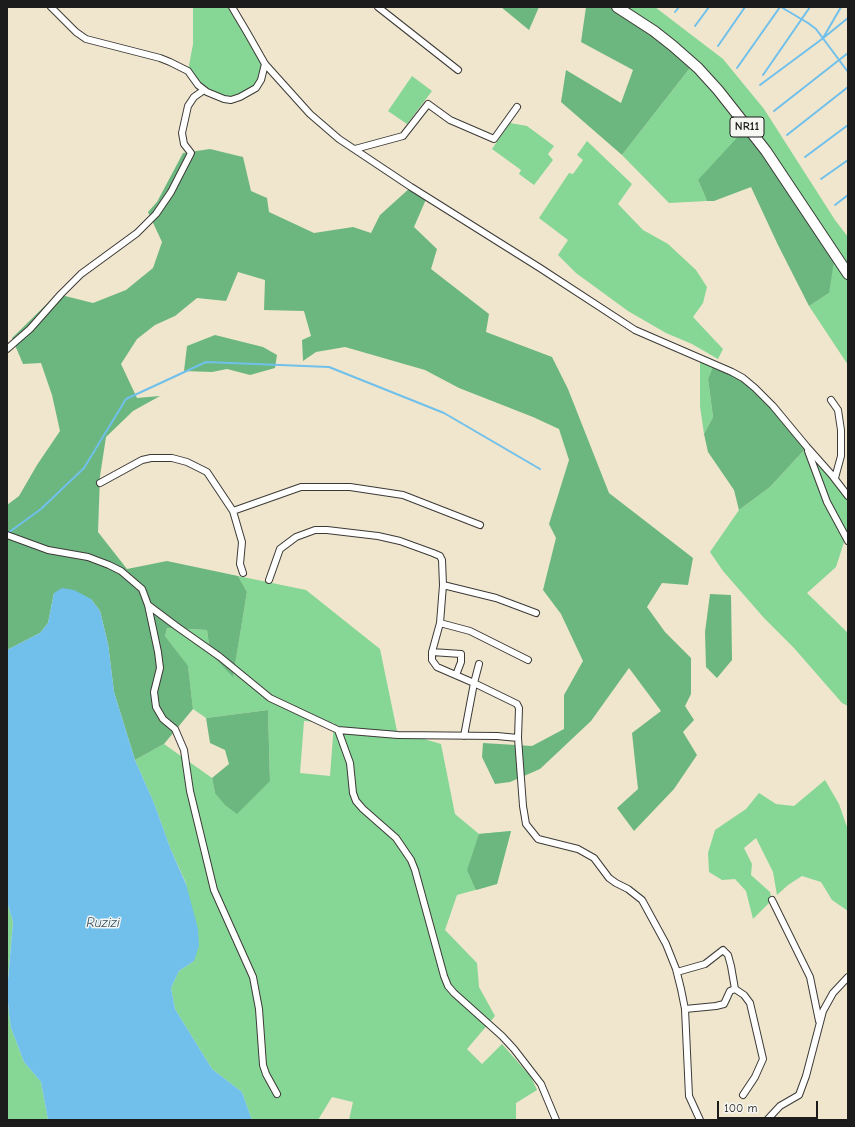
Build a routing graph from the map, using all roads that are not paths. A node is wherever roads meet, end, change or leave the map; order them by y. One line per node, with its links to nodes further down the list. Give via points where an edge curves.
1 (51, 7): 7 (street, via 86,39 170,62 188,71)
2 (232, 7): 5 (street)
3 (378, 7): 6 (street)
4 (617, 7): 10 (highway, NR11, via 673,46 718,90 766,151)
5 (265, 64): 7 (street, via 256,88 240,98 224,99); 9 (street, via 310,114)
6 (458, 70)
7 (204, 90): 11 (street, via 194,97 188,106 182,134 184,144 191,152 171,192 156,214 137,233 81,274 30,329)
8 (517, 107): 9 (street, via 494,139 450,120 428,104 402,136)
9 (355, 149): 13 (street, via 635,330 743,378 773,406)
10 (848, 274)
11 (7, 349)
12 (831, 400): 14 (street, via 838,410 841,430 841,456)
13 (807, 448): 14 (street); 20 (street, via 827,502)
14 (835, 478): 16 (street)
15 (100, 483): 17 (street, via 142,460 172,458 207,472)
16 (848, 496)
17 (233, 511): 18 (street, via 301,487 350,487 403,495); 21 (street, via 242,542 240,564)
18 (480, 525)
19 (7, 535): 24 (street, via 48,550 88,557 109,565 142,589)
20 (848, 541)
21 (243, 573)
22 (269, 580): 23 (street, via 280,549 306,532 327,530 378,536 440,556)
23 (443, 586): 25 (street, via 496,598); 26 (street)
24 (148, 605): 32 (street, via 220,657 270,698); 41 (street, via 160,668 154,692 156,707 163,719 175,729 184,750 190,791 214,890 253,978 260,1008 263,1065)
25 (536, 613)
26 (440, 623): 27 (street); 28 (street, via 470,631)
27 (432, 652): 30 (street, via 432,660 437,667); 30 (street, via 461,654)
28 (528, 660)
29 (479, 664): 31 (street)
30 (456, 675): 31 (street)
31 (474, 683): 33 (street); 34 (street, via 519,706)
32 (338, 730): 33 (street, via 398,735); 43 (street, via 350,763 356,801 396,838 416,870 448,986 502,1036 527,1065 541,1084)
33 (464, 736): 34 (street)
34 (518, 738): 36 (street, via 526,824 538,839 588,854 599,863 609,878 642,900 666,944)
35 (772, 900): 40 (street, via 810,977)
36 (677, 972): 38 (street, via 705,964 724,950 732,966); 39 (street)
37 (848, 977): 40 (street, via 827,1002)
38 (734, 989): 39 (street, via 730,991 724,1004); 42 (street, via 744,995 750,1003 763,1059)
39 (684, 1009): 44 (street, via 689,1096)
40 (820, 1022): 45 (street, via 806,1076 798,1095 780,1106)
41 (277, 1094)
42 (743, 1094)
43 (556, 1120)
44 (700, 1120)
45 (767, 1120)

